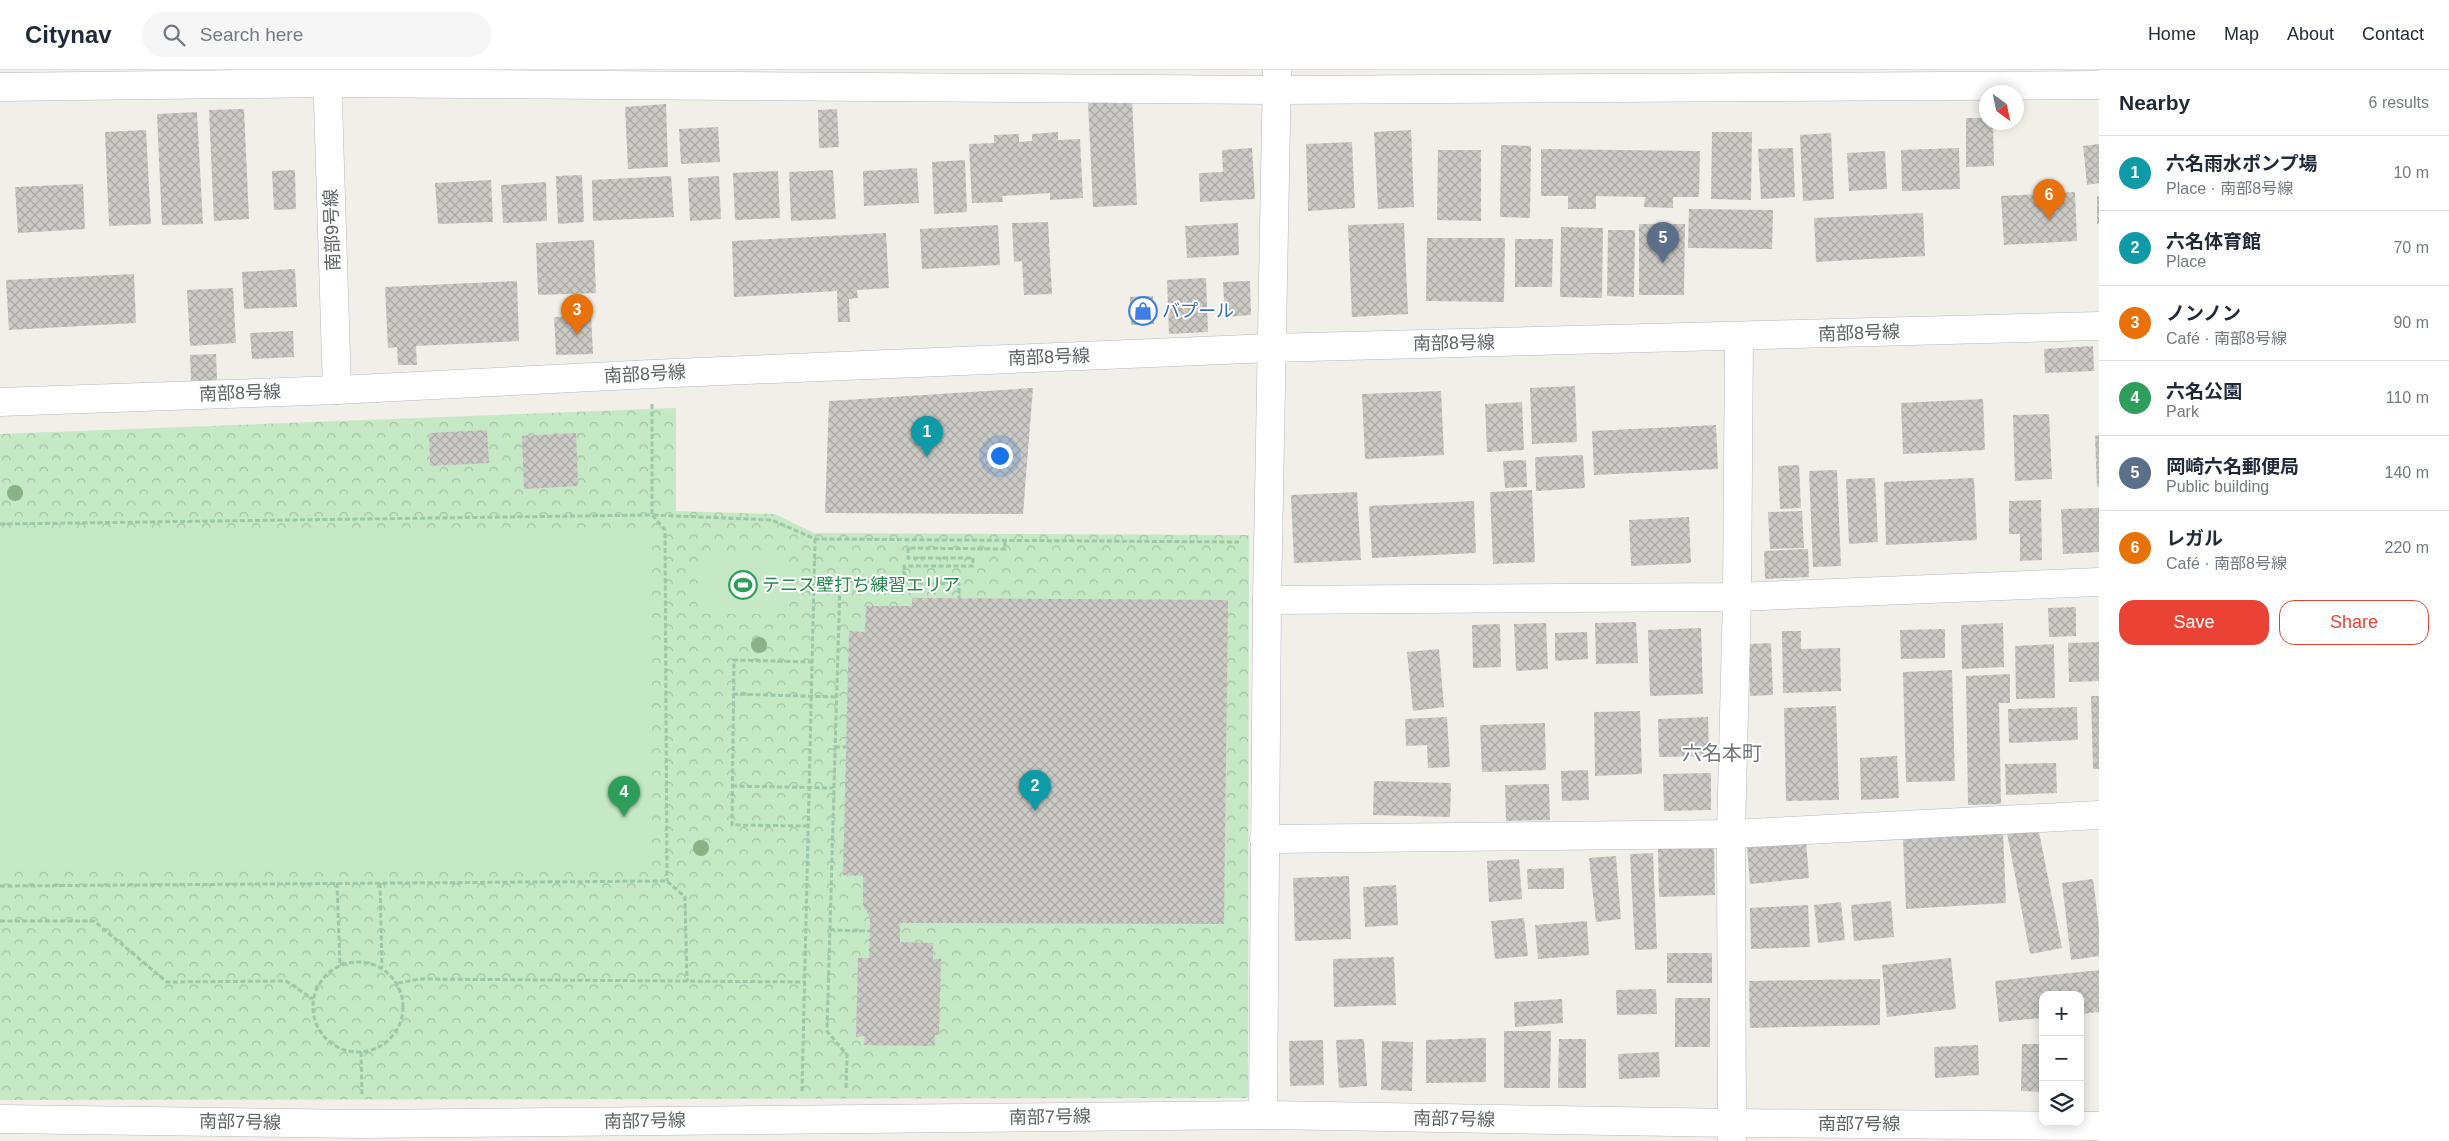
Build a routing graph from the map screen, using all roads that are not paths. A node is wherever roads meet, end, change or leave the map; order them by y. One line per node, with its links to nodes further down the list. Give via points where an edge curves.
1 (327, 77): 2 (street); 4 (street); 8 (street, 南部9号線)
2 (1276, 80): 3 (street); 7 (street)
3 (2099, 86)
4 (0, 87)
5 (2099, 326): 6 (street, 南部8号線)
6 (1739, 336): 7 (street, 南部8号線); 11 (street)
7 (1271, 348): 8 (street, 南部8号線); 12 (street)
8 (337, 390): 9 (street, 南部8号線)
9 (0, 402)
10 (2099, 582): 11 (street)
11 (1737, 597): 12 (street); 14 (street)
12 (1267, 600): 15 (street)
13 (2099, 815): 14 (street)
14 (1731, 834): 15 (street); 22 (street)
15 (1264, 839): 16 (street)
16 (1263, 1115): 19 (street, 南部7号線, via 845,1119); 21 (street, 南部7号線)
17 (0, 1119): 20 (street, 南部7号線)
18 (2099, 1126): 22 (street, 南部7号線)
19 (806, 1127): 20 (street, 南部7号線)
20 (361, 1131)
21 (1530, 1131): 22 (street, 南部7号線)
22 (1732, 1132)

